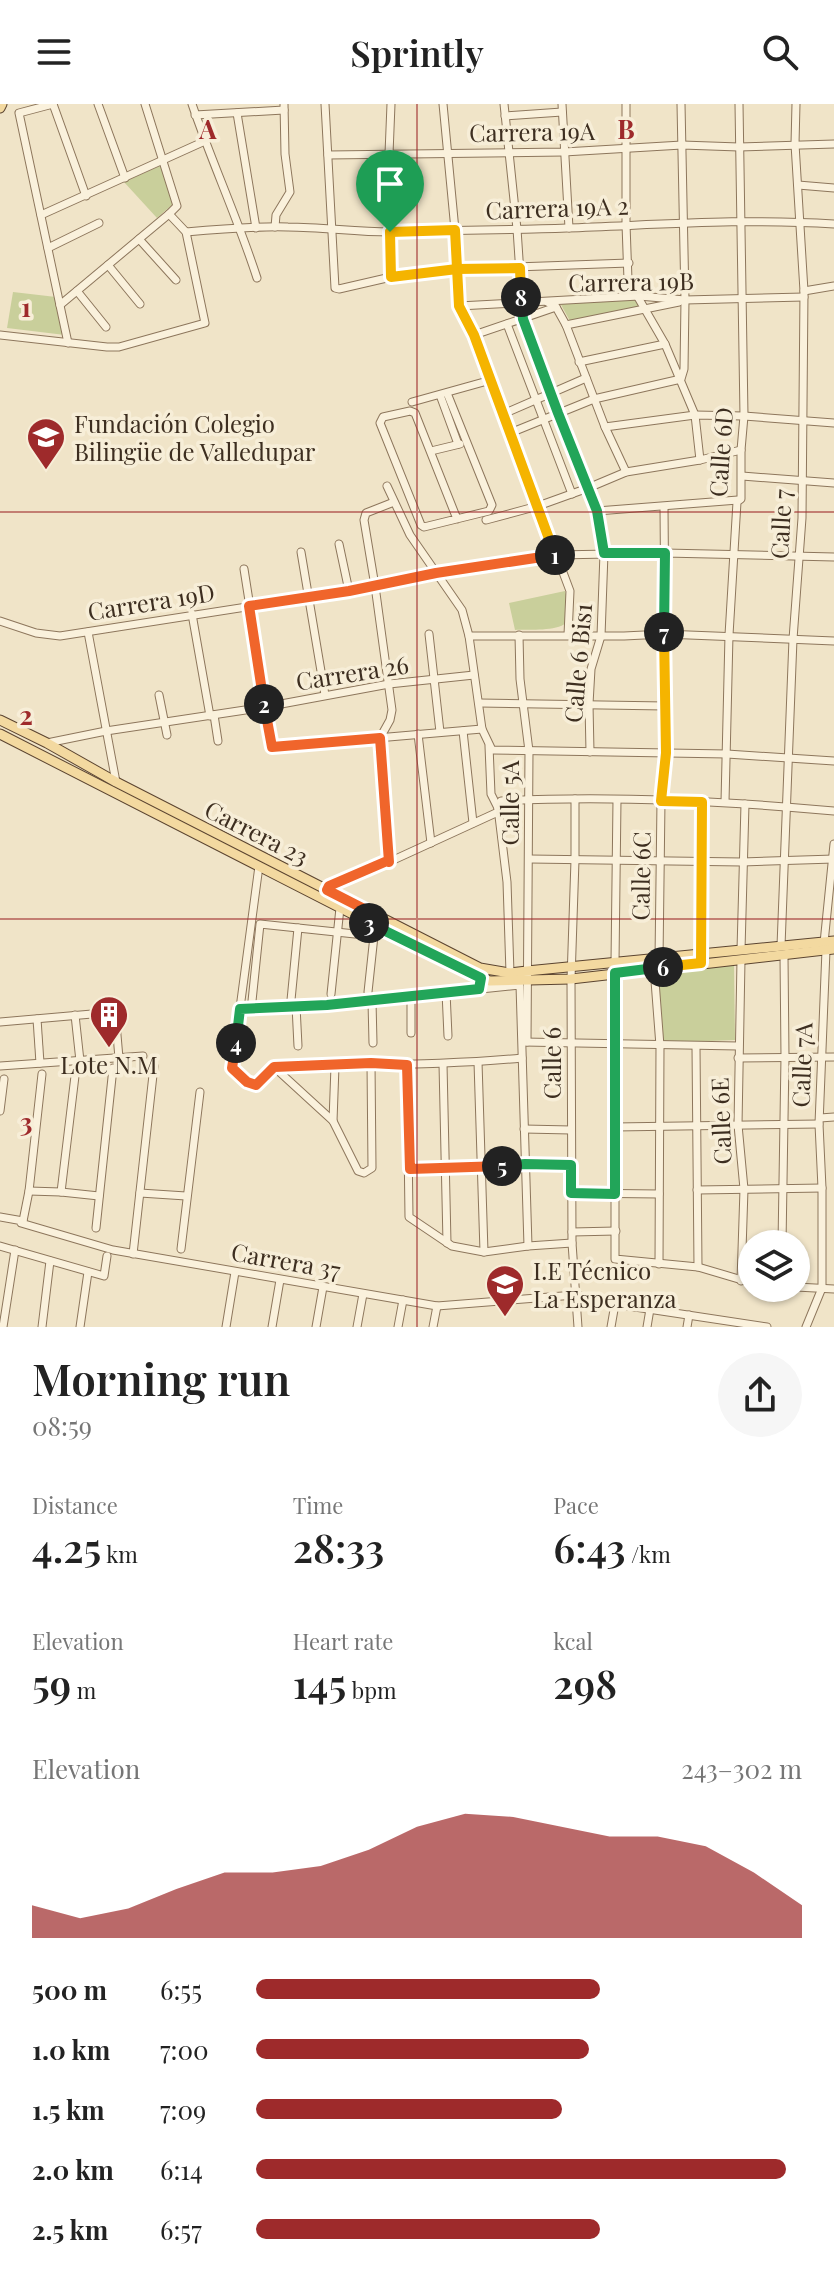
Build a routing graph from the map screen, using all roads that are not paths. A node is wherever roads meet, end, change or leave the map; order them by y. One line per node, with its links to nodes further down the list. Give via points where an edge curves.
1 (53, 104): 33 (street); 35 (street, via 19,113)
2 (98, 104): 30 (street)
3 (145, 104): 29 (street)
4 (192, 104): 16 (street)
5 (325, 104): 28 (street)
6 (391, 104): 27 (street)
7 (443, 104): 26 (street)
8 (504, 104): 17 (street, Calle 6 Bis1)
9 (626, 104): 23 (street)
10 (681, 104): 21 (street)
11 (739, 104): 22 (street, Calle 6D)
12 (796, 104): 19 (street, Calle 7)
13 (284, 107): 15 (street); 43 (street, via 290,192)
14 (562, 108): 17 (street); 25 (street)
15 (237, 113): 16 (street); 44 (street)
16 (195, 115): 18 (street)
17 (505, 116): 24 (street, Calle 6 Bis1)
18 (205, 141): 29 (street); 42 (street)
19 (795, 144): 20 (street, Carrera 19A); 22 (street, Carrera 19A); 31 (street, Calle 7)
20 (834, 144)
21 (682, 145): 22 (street, Carrera 19A); 23 (street, Carrera 19A); 38 (street)
22 (739, 147): 40 (street, Calle 6D)
23 (627, 148): 25 (street, Carrera 19A); 39 (street)
24 (509, 152): 25 (street, Carrera 19A); 26 (street, Carrera 19A); 47 (street, Calle 6 Bis1)
25 (564, 152): 46 (street)
26 (448, 153): 27 (street, Carrera 19A); 48 (street)
27 (389, 154): 28 (street, Carrera 19A); 50 (street)
28 (328, 155): 45 (street)
29 (163, 159): 30 (street); 34 (street, via 177,203)
30 (125, 178): 33 (street)
31 (798, 185): 32 (street); 36 (street, Calle 7)
32 (834, 188)
33 (86, 196): 35 (street)
34 (169, 214): 49 (street); 51 (street)
35 (41, 215): 52 (street)
36 (800, 222): 40 (street, Carrera 19A 2); 41 (street, Carrera 19A 2); 62 (street, Calle 7)
37 (99, 223): 52 (street)
38 (683, 223): 39 (street, Carrera 19A 2); 40 (street, Carrera 19A 2); 65 (street)
39 (626, 224): 46 (street, Carrera 19A 2); 53 (street)
40 (741, 224): 64 (street, Calle 6D)
41 (834, 224)
42 (240, 227): 44 (street, Carrera 19A 2); 49 (street, Carrera 19A 2); 58 (street)
43 (275, 227): 44 (street, Carrera 19A 2); 45 (street, Carrera 19A 2)
44 (256, 228)
45 (331, 228): 50 (street, Carrera 19A 2); 57 (street, via 335,288)
46 (569, 228): 47 (street, Carrera 19A 2)
47 (517, 229): 48 (street, Carrera 19A 2); 55 (street, Calle 6 Bis1)
48 (455, 230): 50 (street, Carrera 19A 2); 56 (street)
49 (186, 232): 79 (street, via 205,323 119,347)
50 (390, 232): 57 (street)
51 (139, 239): 54 (street); 59 (street)
52 (48, 248): 69 (street)
53 (629, 263): 55 (street); 63 (street, via 628,280)
54 (108, 265): 61 (street); 68 (street)
55 (520, 268): 56 (street); 67 (street, Calle 6 Bis1)
56 (457, 269): 57 (street); 70 (street)
57 (391, 277)
58 (257, 278)
59 (176, 280)
60 (834, 286): 62 (street, Carrera 19B)
61 (77, 291): 69 (street); 76 (street)
62 (804, 294): 64 (street, Carrera 19B); 95 (street, Calle 7)
63 (639, 296): 65 (street, Carrera 19B); 66 (street, Carrera 19B); 72 (street)
64 (742, 299): 65 (street, Carrera 19B); 93 (street, Calle 6D)
65 (685, 300): 72 (street); 83 (street)
66 (547, 302): 67 (street, Carrera 19B); 71 (street)
67 (522, 303): 70 (street, Carrera 19B); 73 (street, Calle 6 Bis1)
68 (140, 304)
69 (60, 305): 79 (street)
70 (459, 306): 78 (street)
71 (556, 307): 73 (street); 75 (street)
72 (647, 310): 75 (street); 80 (street)
73 (523, 319): 74 (street); 86 (street, Calle 6 Bis1)
74 (507, 324): 78 (street); 88 (street)
75 (566, 325): 81 (street)
76 (106, 327)
77 (0, 335): 79 (street)
78 (474, 335): 84 (street)
79 (68, 343)
80 (665, 344): 81 (street); 83 (street)
81 (579, 362): 82 (street)
82 (586, 378): 86 (street); 87 (street)
83 (681, 379): 87 (street); 92 (street)
84 (491, 380): 85 (street); 91 (street)
85 (443, 394): 89 (street); 99 (street)
86 (551, 394): 88 (street); 90 (street, Calle 6 Bis1)
87 (594, 399): 90 (street); 97 (street)
88 (536, 401): 91 (street); 94 (street)
89 (412, 402)
90 (558, 413): 94 (street); 108 (street, Calle 6 Bis1)
91 (503, 414): 98 (street)
92 (695, 415): 93 (street); 97 (street); 102 (street)
93 (744, 416): 95 (street); 100 (street, Calle 6D)
94 (542, 419): 98 (street); 109 (street)
95 (803, 420): 96 (street); 105 (street, Calle 7)
96 (834, 423)
97 (605, 427): 103 (street)
98 (510, 433): 112 (street)
99 (462, 443): 101 (street); 115 (street, via 492,506)
100 (741, 450): 102 (street); 104 (street, Calle 6D)
101 (431, 451): 115 (street); 115 (street, via 414,412 380,420 419,524)
102 (700, 460): 103 (street)
103 (626, 472): 108 (street)
104 (742, 476): 105 (street); 110 (street, Calle 6D)
105 (802, 480): 106 (street); 123 (street, Calle 7)
106 (834, 483)
107 (387, 486): 111 (street)
108 (588, 488): 109 (street); 114 (street, Calle 6 Bis1)
109 (572, 494): 112 (street)
110 (741, 499): 113 (street); 122 (street, Calle 6D)
111 (394, 502): 126 (street); 127 (street, via 366,513 364,520)
112 (538, 506): 116 (street); 121 (street)
113 (664, 507): 114 (street); 120 (street, Calle 6C)
114 (597, 511): 119 (street, Calle 6 Bis1)
115 (457, 519)
116 (486, 520)
117 (339, 544): 128 (street)
118 (301, 552): 129 (street)
119 (604, 553): 120 (street, Carrera 19D); 121 (street, Carrera 19D); 140 (street, Calle 6 Bis1)
120 (665, 553): 122 (street, Carrera 19D); 135 (street, Calle 6C)
121 (556, 555): 126 (street, Carrera 19D); 137 (street, via 570,591)
122 (734, 555): 123 (street, Carrera 19D); 138 (street, Calle 6D)
123 (799, 556): 124 (street, Carrera 19D); 141 (street, Calle 7)
124 (834, 557)
125 (244, 569): 130 (street)
126 (436, 573): 127 (street, Carrera 19D); 139 (street, via 462,610)
127 (375, 586): 128 (street, Carrera 19D); 145 (street)
128 (349, 591): 129 (street, Carrera 19D)
129 (309, 596): 130 (street, Carrera 19D); 147 (street)
130 (249, 606): 131 (street, Carrera 19D); 152 (street)
131 (192, 614): 133 (street, Carrera 19D); 153 (street)
132 (0, 621): 133 (street, Carrera 19D, via 52,636)
133 (88, 632): 157 (street)
134 (429, 634): 144 (street)
135 (664, 634): 138 (street); 140 (street); 151 (street, Calle 6C)
136 (519, 635): 137 (street); 139 (street); 149 (street, Calle 5A)
137 (568, 635): 140 (street)
138 (729, 635): 141 (street); 170 (street, Calle 6D)
139 (469, 636): 143 (street)
140 (601, 636): 150 (street, Calle 6 Bis1, via 591,669)
141 (793, 639): 142 (street); 171 (street, Calle 7)
142 (834, 641)
143 (474, 675): 144 (street, Carrera 26); 148 (street)
144 (434, 680): 145 (street, Carrera 26); 159 (street)
145 (389, 684): 147 (street, Carrera 26); 163 (street, via 392,710)
146 (159, 695): 155 (street)
147 (325, 695): 152 (street, Carrera 26)
148 (480, 703): 149 (street); 156 (street)
149 (524, 703): 150 (street); 167 (street, Calle 5A)
150 (589, 704): 151 (street); 168 (street, Calle 6 Bis1)
151 (665, 706): 169 (street, Calle 6C)
152 (265, 707): 153 (street, Carrera 26); 163 (street, via 273,747)
153 (212, 716): 155 (street, Carrera 26); 164 (street)
154 (0, 720): 165 (main road, Carrera 23)
155 (164, 723): 157 (street, Carrera 26); 162 (street)
156 (482, 729): 158 (street); 166 (street)
157 (106, 731): 165 (street, Carrera 26); 173 (street)
158 (463, 731): 159 (street); 184 (street)
159 (440, 732): 161 (street)
160 (0, 734): 196 (main road, Carrera 23)
161 (418, 734): 163 (street); 185 (street)
162 (167, 735)
163 (380, 738): 194 (street)
164 (218, 741)
165 (47, 743): 173 (main road, Carrera 23)
166 (489, 746): 167 (street); 182 (street, via 491,794)
167 (529, 751): 168 (street); 175 (street, Calle 5A)
168 (590, 752): 169 (street)
169 (666, 753): 170 (street); 177 (street, Calle 6C)
170 (727, 754): 171 (street); 179 (street, Calle 6D)
171 (787, 759): 172 (street); 181 (street, Calle 7)
172 (834, 761)
173 (116, 782): 197 (main road, Carrera 23)
174 (575, 799): 175 (street); 176 (street); 188 (street, Calle 6)
175 (530, 800): 182 (street, via 501,801); 187 (street, Calle 5A)
176 (617, 800): 177 (street); 189 (street)
177 (661, 801): 178 (street); 190 (street, Calle 6C)
178 (702, 802): 179 (street); 191 (street)
179 (725, 802): 180 (street)
180 (745, 804): 181 (street); 195 (street)
181 (785, 807): 183 (street); 192 (street, Calle 7)
182 (498, 810): 184 (street); 209 (street)
183 (834, 811)
184 (473, 823): 185 (street)
185 (431, 843): 194 (street)
186 (834, 844): 193 (street, Calle 7A)
187 (530, 859): 188 (street); 211 (street, Calle 5A)
188 (575, 860): 189 (street); 208 (street, Calle 6)
189 (617, 860): 190 (street); 206 (street)
190 (660, 860): 191 (street); 207 (street, Calle 6C)
191 (701, 860): 195 (street); 205 (street)
192 (784, 860): 193 (street); 195 (street); 203 (street, Calle 7)
193 (834, 860): 202 (street, Calle 7A)
194 (389, 862): 197 (street)
195 (742, 862): 204 (street)
196 (259, 866): 198 (main road, Carrera 23); 220 (street)
197 (327, 890): 199 (main road, Carrera 23)
198 (340, 908): 199 (main road, Carrera 23); 201 (street)
199 (366, 915): 209 (main road, Carrera 23, via 480,968); 213 (main road, Carrera 23)
200 (298, 928): 201 (street); 218 (street, via 260,924); 219 (street)
201 (337, 932): 215 (street); 216 (street, via 374,936)
202 (829, 946): 203 (main road, Carrera 23); 240 (street, Calle 7A)
203 (783, 951): 204 (main road, Carrera 23); 235 (street, Calle 7)
204 (741, 955): 205 (main road, Carrera 23); 232 (street, Calle 6E)
205 (701, 959): 207 (main road, Carrera 23)
206 (615, 962): 207 (main road, Carrera 23); 208 (main road, Carrera 23)
207 (656, 963): 210 (main road, Carrera 23); 231 (street, Calle 6C)
208 (571, 967): 211 (main road, Carrera 23); 212 (street, Calle 6)
209 (510, 973): 211 (main road, Carrera 23)
210 (615, 973): 212 (main road, Carrera 23); 229 (street)
211 (525, 979): 212 (main road, Carrera 23); 213 (main road, Carrera 23); 226 (street, Calle 5A)
212 (571, 979): 228 (street, Calle 6)
213 (480, 983): 214 (street)
214 (446, 992): 217 (street); 225 (street)
215 (331, 994)
216 (370, 996): 217 (street); 219 (street); 227 (street)
217 (411, 997): 224 (street)
218 (252, 1001)
219 (293, 1003): 220 (street); 230 (street)
220 (240, 1009): 250 (street, via 232,1068 256,1085)
221 (75, 1015): 222 (street); 237 (street, via 115,1012); 241 (street)
222 (37, 1019): 223 (street); 243 (street)
223 (0, 1022)
224 (411, 1033)
225 (448, 1036)
226 (524, 1042): 228 (street); 238 (street, Calle 5A)
227 (373, 1043)
228 (571, 1044): 229 (street); 266 (street, Calle 6)
229 (615, 1044): 231 (street); 264 (street)
230 (298, 1046)
231 (660, 1046): 233 (street); 260 (street, Calle 6C)
232 (738, 1046): 233 (street); 239 (street, Calle 6E)
233 (696, 1047): 263 (street)
234 (143, 1056): 237 (street)
235 (785, 1057): 239 (street); 240 (street); 262 (street, Calle 7)
236 (834, 1057): 240 (street)
237 (119, 1058): 241 (street)
238 (522, 1058): 242 (street); 265 (street, Calle 5A)
239 (738, 1058): 261 (street, Calle 6E)
240 (821, 1058): 259 (street, Calle 7A)
241 (80, 1061): 243 (street)
242 (478, 1062): 245 (street); 269 (street)
243 (40, 1063): 247 (street)
244 (371, 1063): 246 (street); 249 (street); 258 (street, via 372,1168 358,1171)
245 (443, 1064): 246 (street); 270 (street)
246 (407, 1065): 271 (street)
247 (0, 1066)
248 (154, 1066): 278 (street)
249 (335, 1066): 250 (street); 258 (street)
250 (274, 1067): 258 (street)
251 (113, 1068): 282 (street)
252 (42, 1074): 276 (street)
253 (75, 1076): 277 (street)
254 (4, 1079): 256 (street)
255 (200, 1092): 283 (street)
256 (0, 1111)
257 (834, 1117): 259 (street)
258 (333, 1121)
259 (820, 1121): 262 (street); 272 (street, Calle 7A)
260 (660, 1125): 263 (street); 264 (street); 281 (street, Calle 6C)
261 (738, 1125): 262 (street); 263 (street); 273 (street, Calle 6E)
262 (784, 1125): 275 (street, Calle 7)
263 (696, 1126): 274 (street)
264 (615, 1127): 280 (street)
265 (524, 1129): 266 (street); 267 (street, Calle 5A)
266 (571, 1130): 268 (street, Calle 6)
267 (525, 1164): 268 (street); 269 (street); 294 (street, Calle 5A)
268 (571, 1165): 279 (street, Calle 6)
269 (481, 1167): 270 (street); 297 (street)
270 (445, 1168): 271 (street); 291 (street)
271 (410, 1169): 291 (street, via 409,1217)
272 (822, 1188): 275 (street); 309 (street, Calle 7A)
273 (744, 1189): 274 (street); 275 (street); 287 (street, Calle 6E)
274 (697, 1190): 302 (street)
275 (782, 1190): 288 (street, Calle 7)
276 (29, 1191): 277 (street); 285 (street)
277 (61, 1192): 282 (street)
278 (140, 1193): 283 (street); 298 (street)
279 (571, 1193): 280 (street); 290 (street, Calle 6)
280 (615, 1194): 281 (street); 289 (street)
281 (659, 1194): 301 (street, Calle 6C)
282 (99, 1196): 286 (street)
283 (186, 1196): 295 (street)
284 (0, 1218): 285 (street, Carrera 37)
285 (23, 1221): 298 (street, Carrera 37)
286 (96, 1228)
287 (743, 1230)
288 (782, 1230)
289 (616, 1231): 290 (street); 301 (street, via 615,1259)
290 (572, 1232): 292 (street, Calle 6)
291 (447, 1243): 297 (street)
292 (572, 1243): 294 (street); 312 (street, Calle 6)
293 (0, 1246): 296 (street)
294 (528, 1246): 297 (street)
295 (181, 1249)
296 (15, 1250): 300 (street); 320 (street)
297 (484, 1252)
298 (133, 1254): 304 (street, Carrera 37)
299 (107, 1256): 303 (street, via 104,1276)
300 (50, 1261): 303 (street); 321 (street)
301 (659, 1264): 302 (street)
302 (698, 1267): 306 (street)
303 (88, 1272): 322 (street)
304 (235, 1272): 305 (street, Carrera 37); 323 (street)
305 (280, 1280): 307 (street, Carrera 37); 324 (street)
306 (738, 1280)
307 (323, 1287): 311 (street, Carrera 37); 325 (street)
308 (810, 1288): 309 (street)
309 (822, 1288): 310 (street); 334 (street)
310 (834, 1289)
311 (363, 1294): 313 (street, Carrera 37); 326 (street)
312 (575, 1295): 314 (street, Carrera 37); 315 (street, Carrera 37); 329 (street, Calle 6)
313 (403, 1300): 315 (street, Carrera 37); 327 (street)
314 (615, 1304): 316 (street, Carrera 37); 330 (street)
315 (437, 1306): 328 (street)
316 (650, 1309): 317 (street, Carrera 37); 331 (street)
317 (689, 1315): 318 (street, Carrera 37); 332 (street)
318 (715, 1324): 319 (street, Carrera 37)
319 (754, 1326): 333 (street, Carrera 37)
320 (3, 1327)
321 (42, 1327)
322 (80, 1327)
323 (226, 1327)
324 (272, 1327)
325 (316, 1327)
326 (357, 1327)
327 (398, 1327)
328 (433, 1327)
329 (578, 1327)
330 (611, 1327)
331 (647, 1327)
332 (687, 1327)
333 (767, 1327)
334 (806, 1327)

